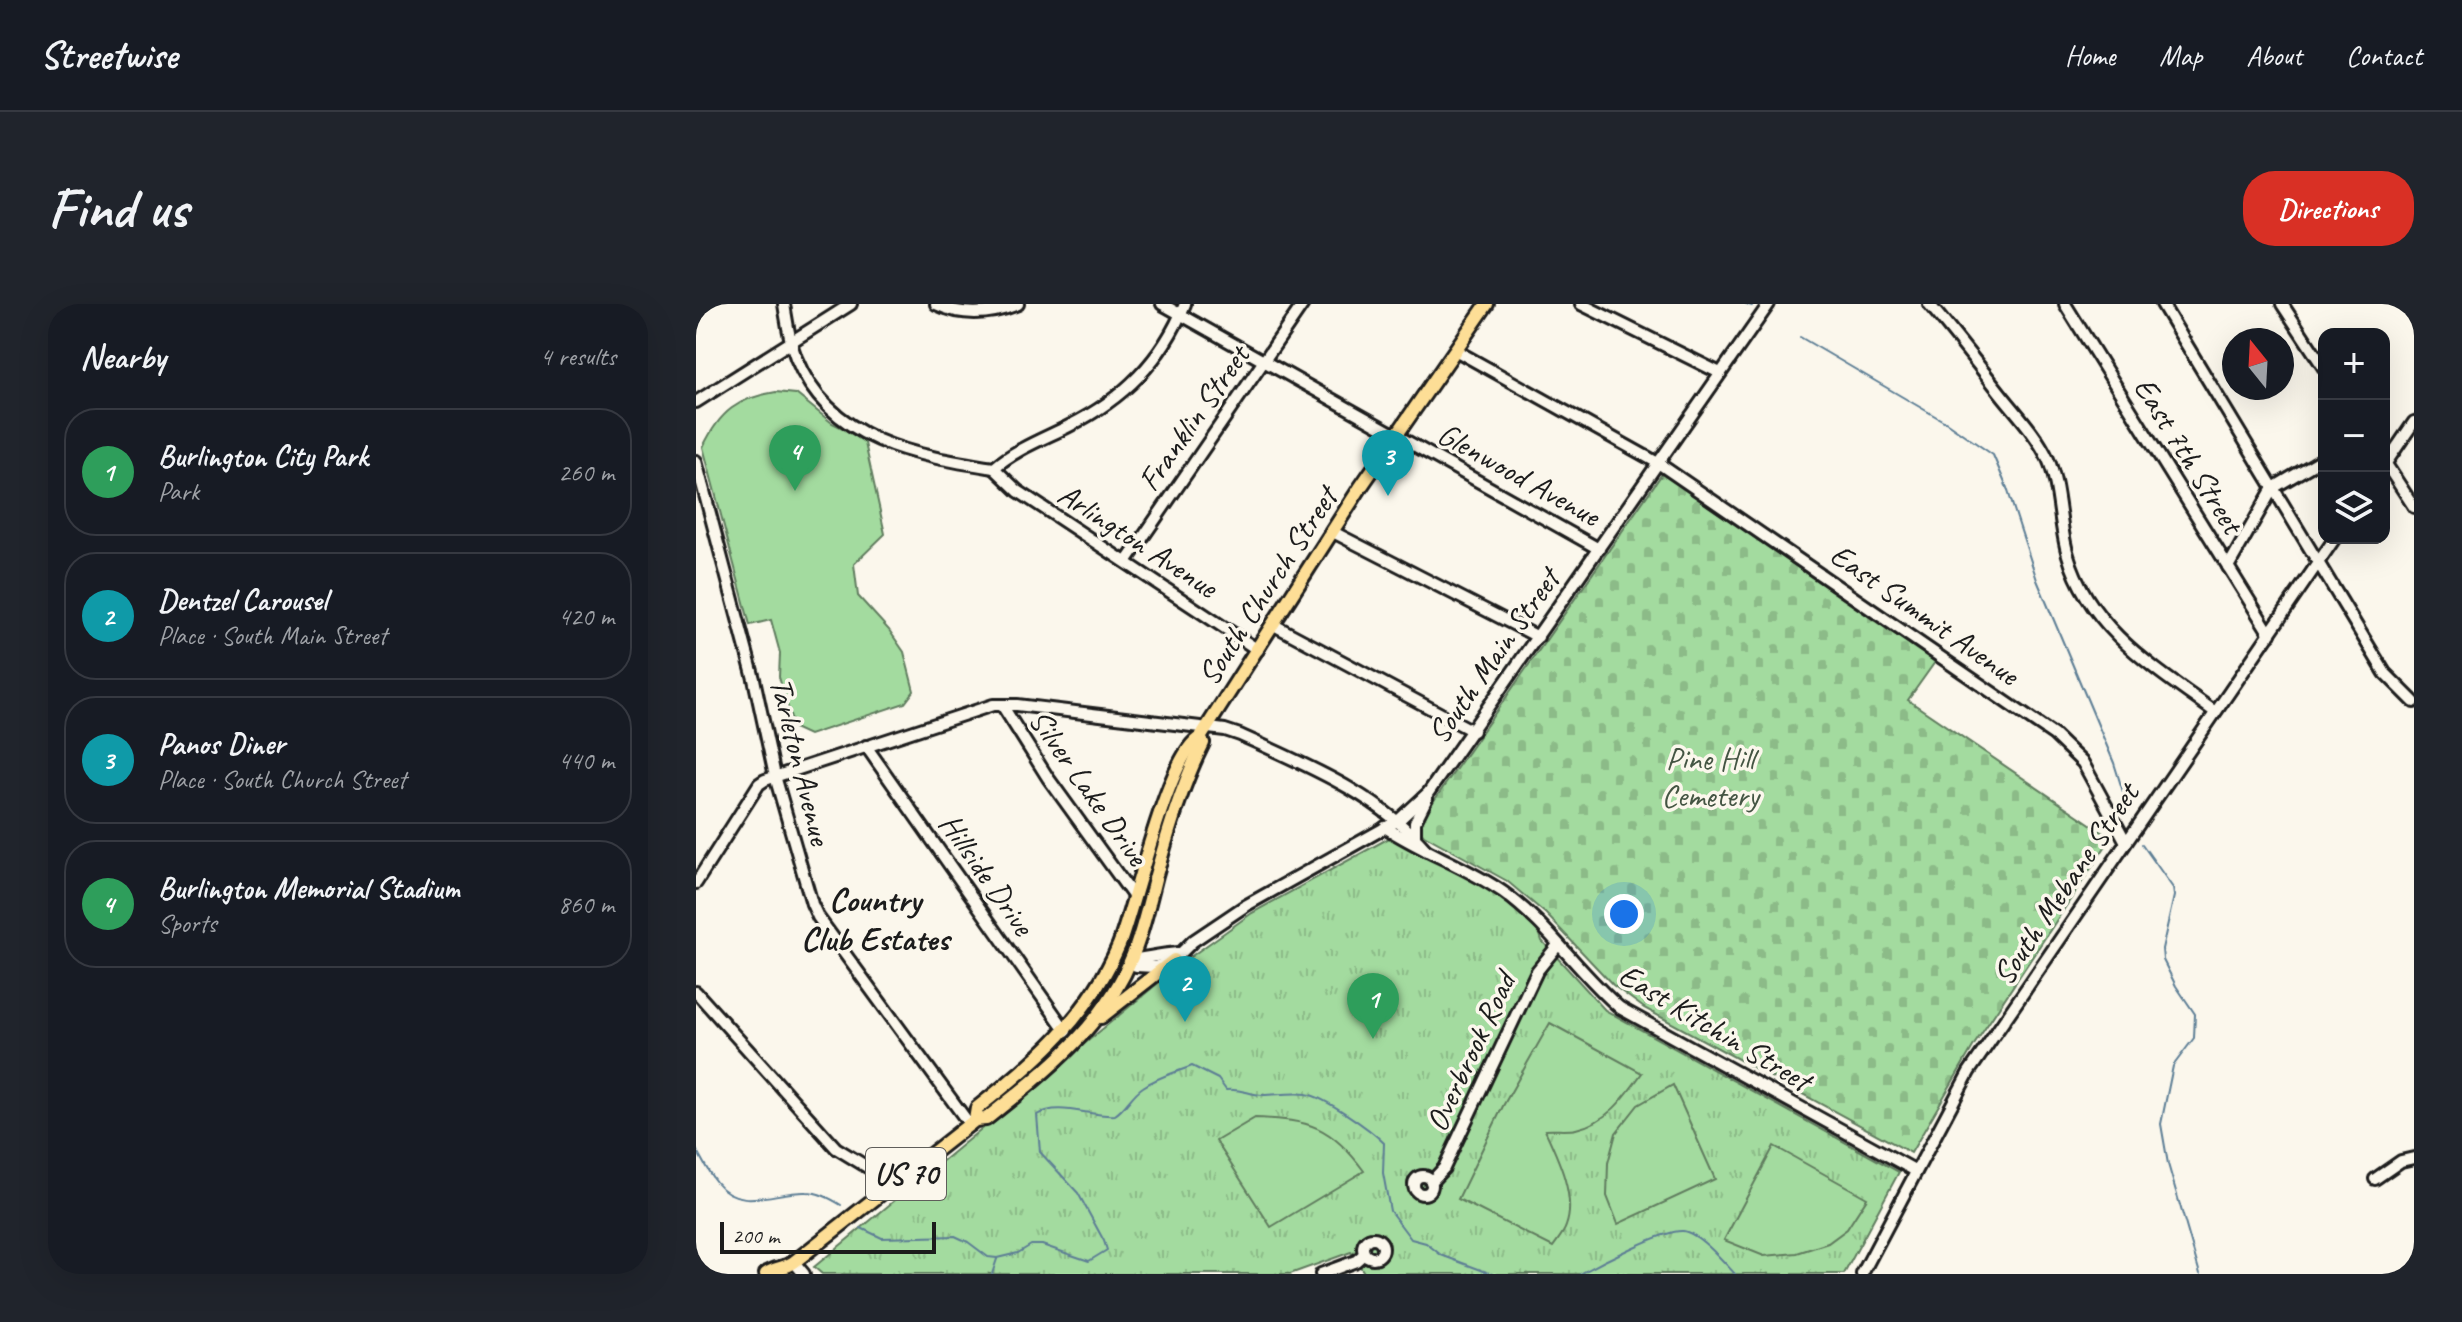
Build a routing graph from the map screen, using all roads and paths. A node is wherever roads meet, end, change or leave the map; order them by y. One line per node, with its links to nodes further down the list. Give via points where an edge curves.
1 (784, 304): 15 (street)
2 (851, 304): 15 (street)
3 (936, 304): 4 (street, via 974,314)
4 (1018, 304)
5 (1162, 304): 14 (street, Glenwood Avenue)
6 (1303, 304): 18 (street, Franklin Street)
7 (1487, 304): 16 (main road, South Church Street / US 70)
8 (1581, 304): 19 (street)
9 (1769, 304): 19 (street, South Main Street)
10 (2065, 304): 36 (street, East 7th Street)
11 (2162, 304): 29 (street)
12 (2282, 304): 17 (street)
13 (1935, 307): 43 (street, via 2049,462 2068,555 2101,619 2151,666)
14 (1182, 309): 18 (street, Glenwood Avenue); 27 (street, via 1154,359 1109,404)
15 (791, 342): 20 (street); 27 (street, via 821,398 871,437 920,456)
16 (1455, 350): 22 (main road, South Church Street / US 70); 26 (street, East Summit Avenue)
17 (2318, 359)
18 (1264, 361): 22 (street, Glenwood Avenue); 35 (street, Franklin Street)
19 (1720, 373): 26 (street, South Main Street)
20 (696, 402)
21 (2414, 422): 23 (street)
22 (1396, 434): 31 (main road, South Church Street / US 70); 33 (street, Glenwood Avenue)
23 (2390, 457)
24 (696, 461): 47 (street, Tarleton Avenue)
25 (2318, 462): 29 (street)
26 (1658, 463): 33 (street, South Main Street); 52 (street, East Summit Avenue, via 2054,735 2083,763)
27 (994, 468): 35 (street, Arlington Avenue, via 1018,491)
28 (2390, 471): 30 (street)
29 (2273, 488): 34 (street); 36 (street)
30 (2414, 507)
31 (1333, 532): 37 (main road, South Church Street / US 70); 39 (street)
32 (2331, 544): 34 (street, South Mebane Street)
33 (1599, 549): 39 (street, South Main Street)
34 (2319, 561): 38 (street, South Mebane Street); 41 (street, via 2385,673)
35 (1126, 562): 40 (street, Arlington Avenue)
36 (2228, 567): 38 (street, East 7th Street)
37 (1274, 625): 40 (main road, South Church Street / US 70); 44 (street)
38 (2270, 634): 43 (street, South Mebane Street)
39 (1538, 637): 44 (street, South Main Street)
40 (1258, 650): 45 (main road, South Church Street / US 70)
41 (2413, 700)
42 (1002, 705): 45 (street, East Kitchin Street); 46 (street); 55 (street, Silver Lake Drive)
43 (2215, 712): 52 (street, South Mebane Street)
44 (1473, 731): 48 (street, South Main Street)
45 (1203, 734): 49 (street, East Kitchin Street, via 1225,730 1276,752); 55 (main road, South Church Street / US 70, via 1193,741 1168,791); 58 (main road, South Church Street / US 70)
46 (866, 746): 47 (street); 62 (street, Hillside Drive)
47 (775, 776): 54 (street, via 759,784); 63 (street, Tarleton Avenue, via 818,917)
48 (1433, 787): 49 (street, South Main Street); 51 (street, via 1415,822)
49 (1399, 820): 50 (street, South Main Street); 51 (street, East Kitchin Street)
50 (1385, 827): 53 (street, East Kitchin Street); 57 (street, South Main Street, via 1245,906)
51 (1415, 837): 53 (street, East Kitchin Street)
52 (2126, 842): 65 (street, South Mebane Street, via 1969,1072)
53 (1427, 851): 56 (street, East Kitchin Street, via 1503,892)
54 (696, 883)
55 (1132, 904): 58 (main road, via 1135,918 1126,947); 60 (main road, South Church Street / US 70, via 1120,943)
56 (1558, 945): 65 (street, East Kitchin Street, via 1620,1008); 67 (street, Overbrook Road, via 1537,971 1444,1168)
57 (1177, 956): 58 (street, South Main Street, via 1144,968); 61 (main road)
58 (1131, 960): 60 (main road, via 1120,964 1098,1001); 61 (main road, South Church Street / US 70)
59 (696, 992): 68 (street, via 836,1148)
60 (1083, 1011): 62 (main road, South Church Street / US 70)
61 (1092, 1024): 63 (main road, South Church Street / US 70, via 1029,1085 986,1119)
62 (1066, 1031): 63 (main road, South Church Street / US 70, via 977,1108)
63 (972, 1122): 68 (main road, South Church Street / US 70)
64 (2414, 1158): 66 (street)
65 (1916, 1171): 74 (street, South Mebane Street)
66 (2375, 1179)
67 (1431, 1182)
68 (891, 1186): 70 (main road, South Church Street / US 70)
69 (1364, 1254): 73 (street)
70 (789, 1268): 71 (main road, South Church Street / US 70, via 775,1267); 72 (street)
71 (766, 1274)
72 (804, 1274)
73 (1321, 1274)
74 (1862, 1274)

